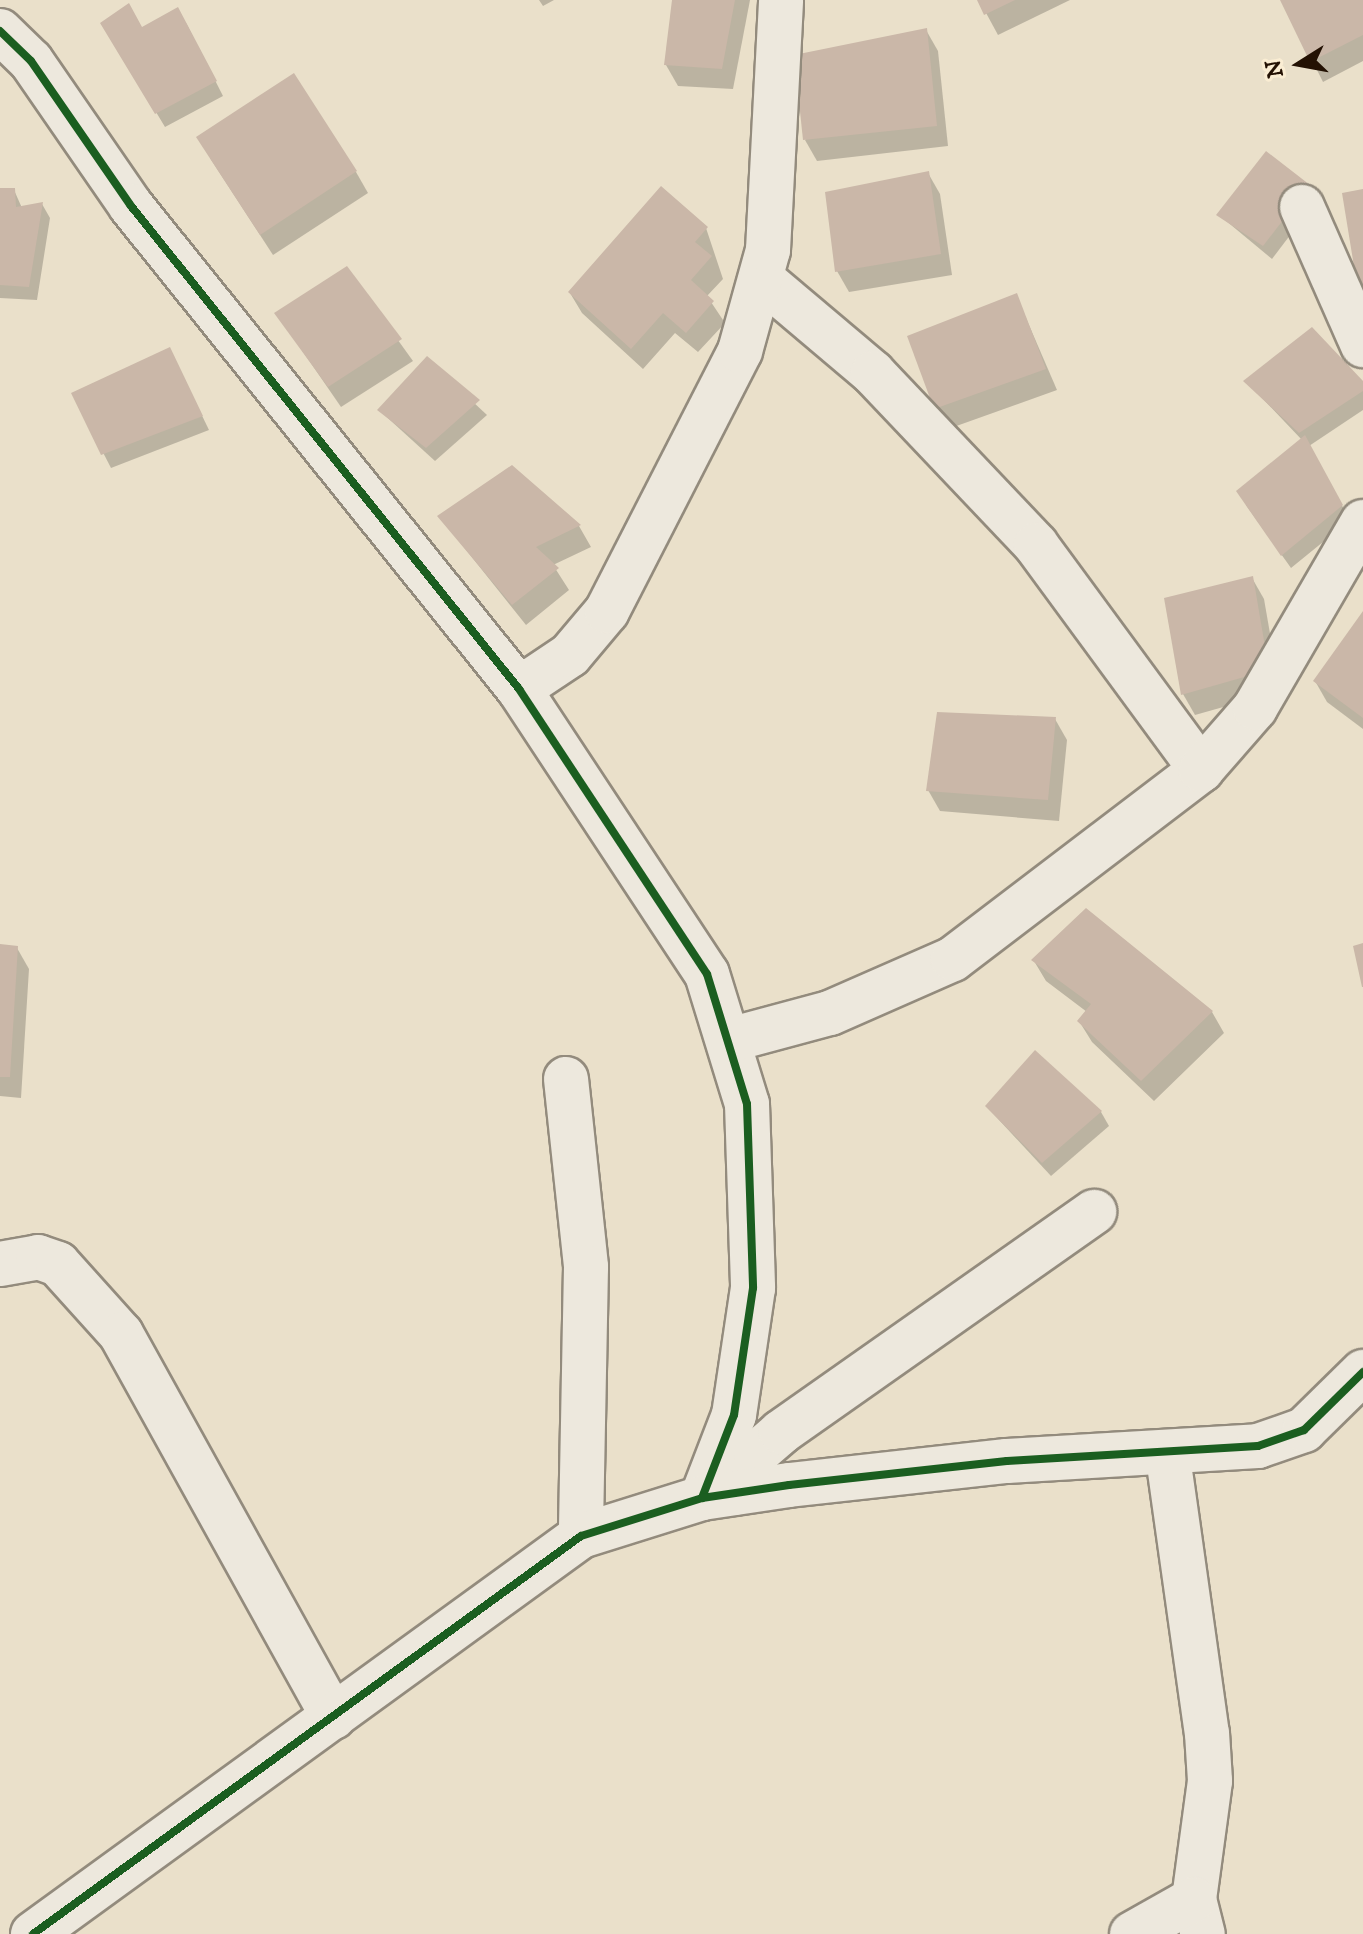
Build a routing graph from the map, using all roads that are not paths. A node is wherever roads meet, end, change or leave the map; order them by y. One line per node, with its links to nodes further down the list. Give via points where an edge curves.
1 (781, 0): 4 (street)
2 (0, 31): 7 (street)
3 (1302, 207): 5 (street)
4 (763, 280): 7 (street, via 740,351 607,611 570,655); 8 (street, via 873,373 1036,545)
5 (1363, 345)
6 (1363, 522): 8 (street, via 1255,708)
7 (519, 689): 9 (street, via 671,914 707,974)
8 (1201, 770): 9 (street, via 953,959 830,1013)
9 (733, 1039): 15 (street, via 747,1104 753,1288)
10 (566, 1079): 16 (street, via 586,1267)
11 (1094, 1212): 15 (street, via 781,1432)
12 (0, 1264): 17 (street, via 38,1257 58,1264 121,1334)
13 (1363, 1372): 14 (street, via 1304,1430 1258,1446)
14 (1168, 1457): 15 (street, via 1007,1461); 18 (street, via 1208,1757)
15 (718, 1496): 16 (street)
16 (581, 1536): 17 (street)
17 (333, 1717): 19 (street)
18 (1199, 1917): 20 (street)
19 (33, 1934)
20 (1132, 1934)

